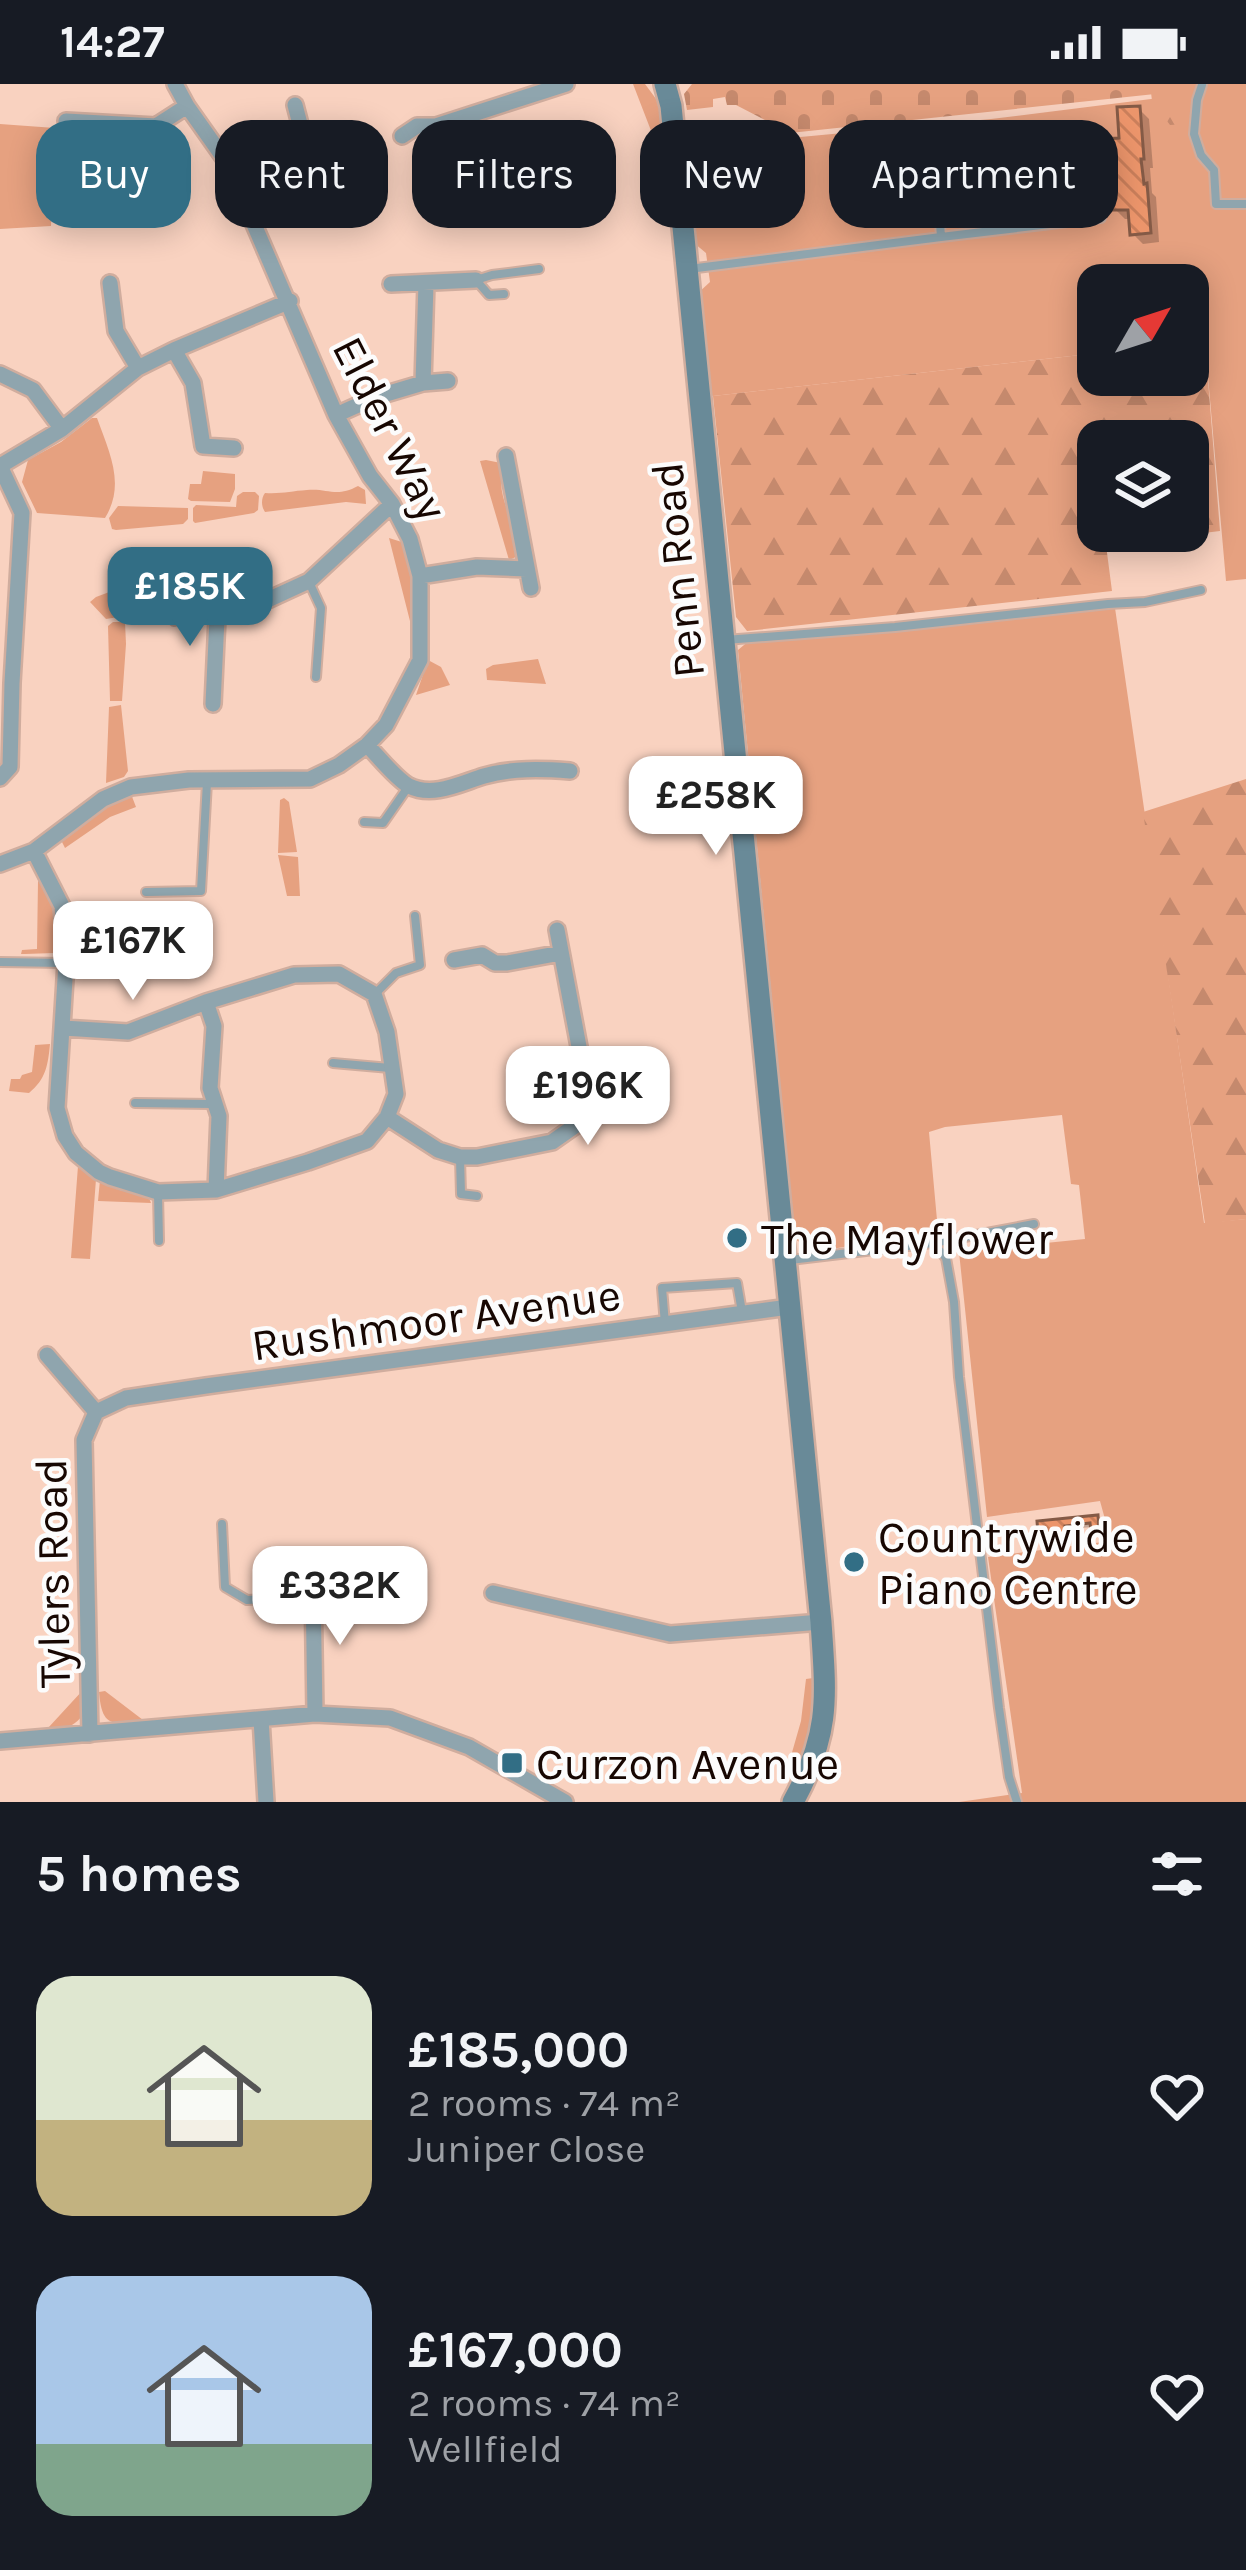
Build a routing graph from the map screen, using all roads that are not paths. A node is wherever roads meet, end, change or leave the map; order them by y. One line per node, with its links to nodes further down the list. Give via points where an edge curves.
1 (176, 84): 6 (street, Elder Way)
2 (566, 84): 9 (street)
3 (665, 84): 17 (main road, Penn Road)
4 (1202, 85): 11 (lane, via 1194,134 1214,170 1216,204)
5 (295, 105): 8 (street)
6 (188, 106): 7 (street); 10 (street, Elder Way)
7 (166, 120)
8 (299, 120)
9 (402, 136)
10 (215, 144)
11 (1246, 203)
12 (257, 228): 23 (street, Elder Way)
13 (940, 228): 15 (lane)
14 (1021, 228): 15 (lane)
15 (941, 238): 17 (lane)
16 (539, 269): 18 (lane)
17 (687, 269): 41 (main road, Penn Road)
18 (476, 280): 20 (street); 22 (lane, via 489,295)
19 (110, 283): 25 (street, via 116,331)
20 (426, 283): 21 (street); 28 (street)
21 (391, 284)
22 (504, 294)
23 (290, 302): 24 (street); 29 (street, Elder Way)
24 (174, 350): 25 (street); 31 (street, via 193,383 203,446)
25 (138, 368): 30 (street)
26 (0, 374): 30 (street, via 33,390)
27 (448, 380): 28 (street)
28 (423, 383): 29 (street)
29 (336, 416): 33 (street, Elder Way)
30 (62, 429): 46 (street, via 0,466 22,512 10,767)
31 (234, 448)
32 (506, 456): 34 (street)
33 (392, 504): 35 (street, Elder Way); 36 (street)
34 (526, 569): 35 (street); 37 (street)
35 (420, 577): 44 (street, Elder Way, via 420,660)
36 (309, 581): 39 (street, via 256,604); 42 (lane, via 321,608)
37 (531, 588)
38 (1201, 590): 41 (lane, via 1145,602)
39 (217, 605): 40 (lane, via 175,595); 43 (street)
40 (174, 621)
41 (723, 640): 74 (main road, Penn Road)
42 (316, 677)
43 (213, 704)
44 (367, 745): 47 (street, Elder Way, via 310,779); 48 (street)
45 (570, 771): 48 (street, via 484,776 433,790)
46 (0, 778)
47 (207, 780): 50 (street, Elder Way, via 130,787); 52 (lane, via 201,891)
48 (409, 786): 49 (lane, via 383,823)
49 (364, 822)
50 (34, 850): 51 (street, Elder Way); 58 (street, via 62,906)
51 (0, 864)
52 (146, 892)
53 (415, 916): 59 (lane, via 419,965)
54 (557, 930): 55 (street)
55 (561, 953): 56 (street, via 507,963 482,955); 67 (street, via 587,1089 579,1123 553,1142)
56 (454, 960)
57 (0, 962): 58 (lane)
58 (66, 963): 61 (street)
59 (374, 994): 60 (street, via 339,974 294,975); 63 (street)
60 (206, 1002): 61 (street, via 128,1031); 65 (street, via 214,1026)
61 (64, 1028): 69 (street, via 56,1096 64,1136 99,1172)
62 (333, 1063): 63 (lane)
63 (392, 1068): 66 (street, via 396,1094)
64 (135, 1103): 65 (lane)
65 (214, 1104): 68 (street)
66 (388, 1117): 67 (street); 68 (street, via 367,1141)
67 (460, 1157): 70 (lane, via 461,1194)
68 (216, 1190): 69 (street)
69 (158, 1192): 72 (lane)
70 (477, 1196)
71 (1034, 1224): 73 (lane)
72 (159, 1241)
73 (933, 1244): 74 (lane); 91 (lane, via 946,1258 953,1302)
74 (784, 1261): 75 (main road, Penn Road)
75 (789, 1307): 76 (street, Rushmoor Avenue); 83 (main road, Penn Road)
76 (742, 1313): 77 (street, Rushmoor Avenue); 77 (lane, via 737,1282 662,1288)
77 (665, 1324): 79 (street, Rushmoor Avenue, via 146,1395)
78 (47, 1355): 79 (street)
79 (96, 1412): 86 (street, Tylers Road, via 84,1441)
80 (222, 1524): 81 (lane, via 225,1587 248,1600)
81 (313, 1590): 84 (street)
82 (493, 1593): 83 (street, via 670,1634)
83 (821, 1622): 90 (main road, Penn Road, via 824,1721)
84 (315, 1714): 85 (street); 89 (street, via 390,1718 470,1747)
85 (261, 1719): 86 (street); 88 (street)
86 (90, 1734): 87 (street)
87 (0, 1741)
88 (266, 1802)
89 (565, 1802)
90 (793, 1802)
91 (1017, 1802)

